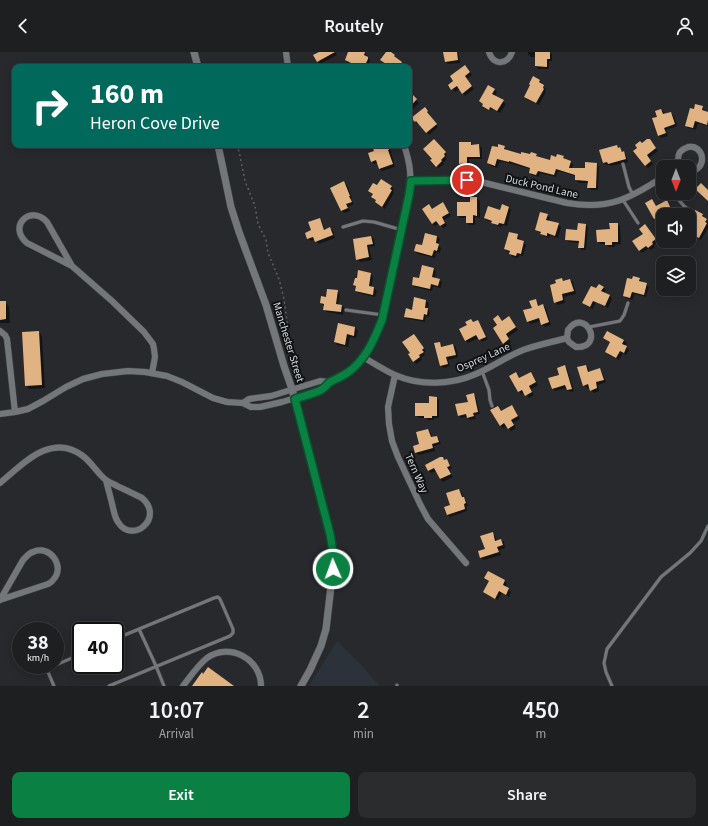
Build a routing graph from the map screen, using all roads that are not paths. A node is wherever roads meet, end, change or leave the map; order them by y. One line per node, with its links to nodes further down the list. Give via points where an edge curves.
1 (194, 52): 5 (street)
2 (286, 52): 6 (street)
3 (489, 52): 4 (street, via 494,60 502,62 509,59)
4 (512, 52)
5 (197, 64)
6 (288, 64)
7 (219, 148): 33 (street, Manchester Street, via 239,232 266,305)
8 (405, 148): 12 (street)
9 (678, 160): 11 (street, via 683,149 698,149 702,160)
10 (623, 164): 14 (lane)
11 (696, 170)
12 (411, 181): 15 (street, Duck Pond Lane, via 481,182 577,205 602,205); 20 (street)
13 (656, 182): 14 (street, Duck Pond Lane)
14 (633, 195): 15 (street, Duck Pond Lane)
15 (623, 200): 18 (lane)
16 (679, 200): 17 (lane)
17 (687, 208)
18 (638, 224)
19 (343, 227): 20 (lane, via 363,221)
20 (402, 230): 24 (street)
21 (72, 266): 21 (street, via 23,240 19,229 22,220 30,215 44,218); 30 (street, via 112,301 153,344 155,357)
22 (628, 303): 25 (lane, via 620,321)
23 (346, 310): 24 (lane)
24 (383, 315): 28 (street, via 375,337)
25 (589, 327): 27 (street, via 582,323 574,324 568,330); 27 (street, via 591,337 584,346 576,347)
26 (0, 331): 37 (street, via 7,339)
27 (567, 338): 29 (street, Osprey Lane, via 522,350)
28 (363, 357): 31 (street, Osprey Lane); 32 (street, via 348,372)
29 (482, 371): 31 (street, Osprey Lane, via 460,380 443,382 417,382); 36 (lane)
30 (152, 373): 35 (street, via 173,378 219,400); 37 (street, via 128,371 83,379 23,411)
31 (395, 375): 42 (street, Tern Way, via 388,407 392,441 428,519)
32 (329, 382): 33 (street, via 320,381); 34 (street, via 322,390)
33 (292, 389): 34 (street, Manchester Street); 35 (street)
34 (295, 399): 35 (street, via 260,407); 53 (street, Manchester Street, via 333,552 326,629 321,646)
35 (242, 403)
36 (492, 406)
37 (15, 412): 38 (street)
38 (0, 414)
39 (106, 480): 39 (street, via 145,501 150,515 144,527 130,530 118,523); 40 (street, via 79,453 58,447 36,454)
40 (0, 483)
41 (708, 526): 54 (lane, via 701,541 690,553 661,577 608,649 604,663)
42 (466, 563)
43 (0, 600): 43 (street, via 23,560 32,552 45,551 55,558 57,575 48,584)
44 (139, 629): 45 (lane); 47 (lane); 47 (lane, via 214,598 220,599 234,633)
45 (124, 635)
46 (72, 658): 48 (lane, via 49,668 48,672)
47 (156, 666): 49 (lane); 50 (lane)
48 (54, 686)
49 (109, 686)
50 (164, 686)
51 (183, 686): 52 (street, via 208,657 215,653 232,652 251,661 259,674)
52 (261, 686)
53 (301, 686)
54 (612, 686)

